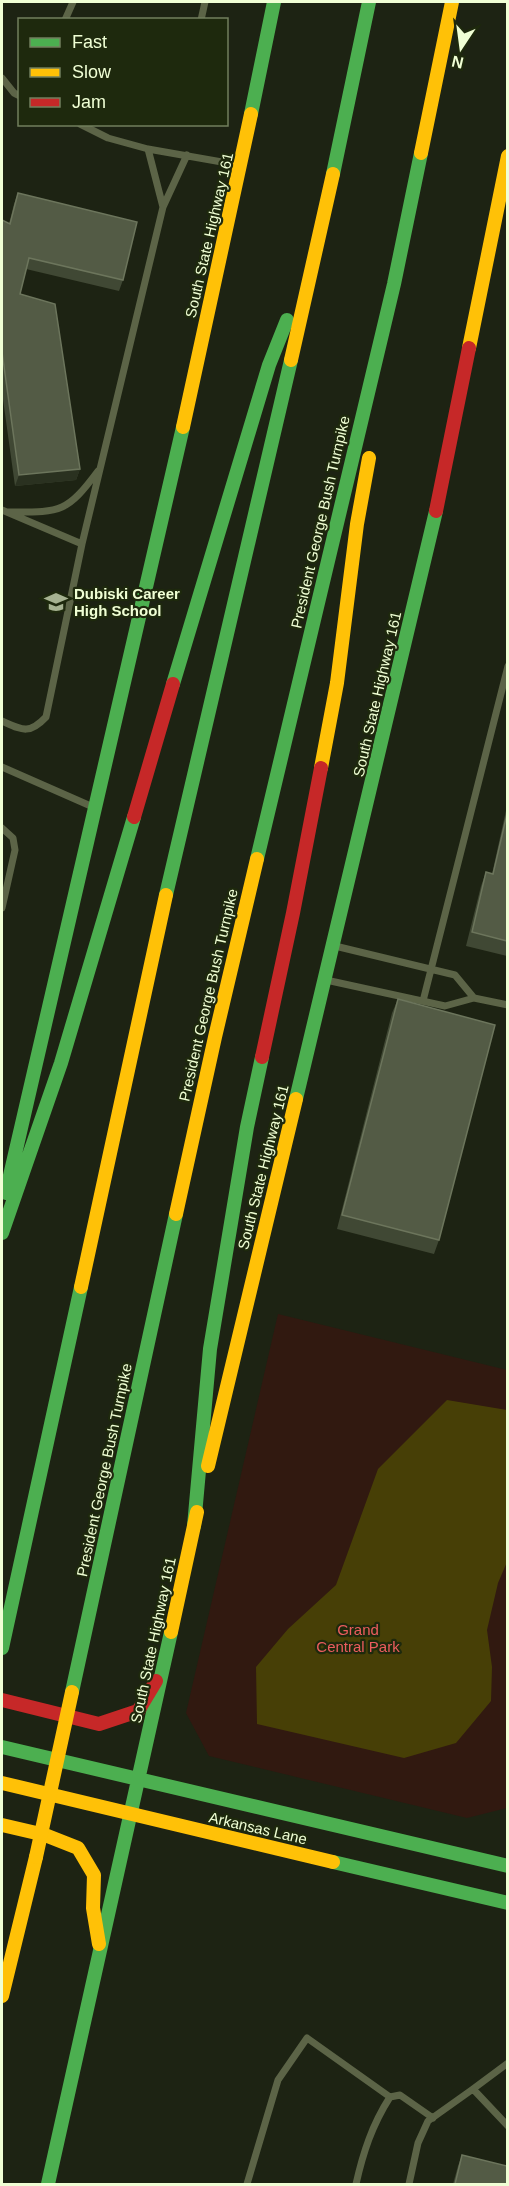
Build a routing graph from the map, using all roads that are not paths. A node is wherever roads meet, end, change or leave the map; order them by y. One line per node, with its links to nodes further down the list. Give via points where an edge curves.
1 (73, 2): 6 (lane)
2 (205, 2): 7 (lane)
3 (274, 2): 14 (main road, South State Highway 161)
4 (369, 2): 17 (main road)
5 (452, 2): 18 (main road, President George Bush Turnpike)
6 (66, 18)
7 (201, 18)
8 (2, 78): 9 (lane)
9 (18, 95)
10 (84, 126): 11 (lane, via 108,138)
11 (148, 149): 12 (lane); 16 (lane)
12 (187, 155): 14 (lane); 16 (lane)
13 (507, 156): 15 (main road, South State Highway 161)
14 (242, 166): 25 (main road, South State Highway 161)
15 (503, 204): 28 (main road, South State Highway 161, via 430,542)
16 (163, 207): 19 (lane)
17 (320, 236): 35 (main road, via 269,365 61,1063); 37 (main road, via 160,921)
18 (394, 284): 36 (main road, via 337,683 247,1127 211,1337); 48 (main road, President George Bush Turnpike, bridge, via 214,1037 36,1857)
19 (100, 469): 20 (lane, via 63,507 45,512); 21 (lane)
20 (4, 511): 21 (lane)
21 (82, 543): 23 (lane, via 46,717 36,728 21,729)
22 (507, 666): 29 (lane)
23 (2, 721)
24 (2, 767): 25 (lane)
25 (95, 808): 34 (main road, South State Highway 161, via 54,972)
26 (2, 828): 27 (lane, via 13,838 15,850)
27 (2, 908)
28 (334, 945): 29 (lane); 30 (main road, South State Highway 161)
29 (431, 969): 31 (lane, via 455,975); 32 (lane)
30 (325, 980): 32 (lane); 36 (main road, South State Highway 161)
31 (474, 998): 32 (lane, via 445,1005); 33 (lane)
32 (423, 1001)
33 (507, 1005)
34 (2, 1212)
35 (2, 1233)
36 (194, 1526): 38 (main road, South State Highway 161)
37 (2, 1648)
38 (165, 1667): 39 (main road, via 138,1711 99,1724); 41 (main road, South State Highway 161)
39 (2, 1700)
40 (2, 1747): 41 (main road, Arkansas Lane)
41 (140, 1779): 43 (main road, South State Highway 161); 45 (main road, Arkansas Lane)
42 (2, 1783): 43 (main road, Arkansas Lane)
43 (132, 1815): 46 (main road, Arkansas Lane); 47 (main road, South State Highway 161)
44 (2, 1825): 47 (main road, via 78,1848 94,1875 93,1908)
45 (507, 1868)
46 (507, 1903)
47 (100, 1953): 54 (main road, South State Highway 161)
48 (2, 1996)
49 (507, 2063): 50 (lane)
50 (473, 2089): 52 (lane); 53 (lane)
51 (390, 2097): 52 (lane, via 400,2094); 55 (lane, via 307,2038 278,2080); 56 (lane, via 362,2156)
52 (434, 2118): 57 (lane, via 428,2121 418,2143)
53 (507, 2126)
54 (48, 2184)
55 (247, 2184)
56 (356, 2184)
57 (409, 2184)

